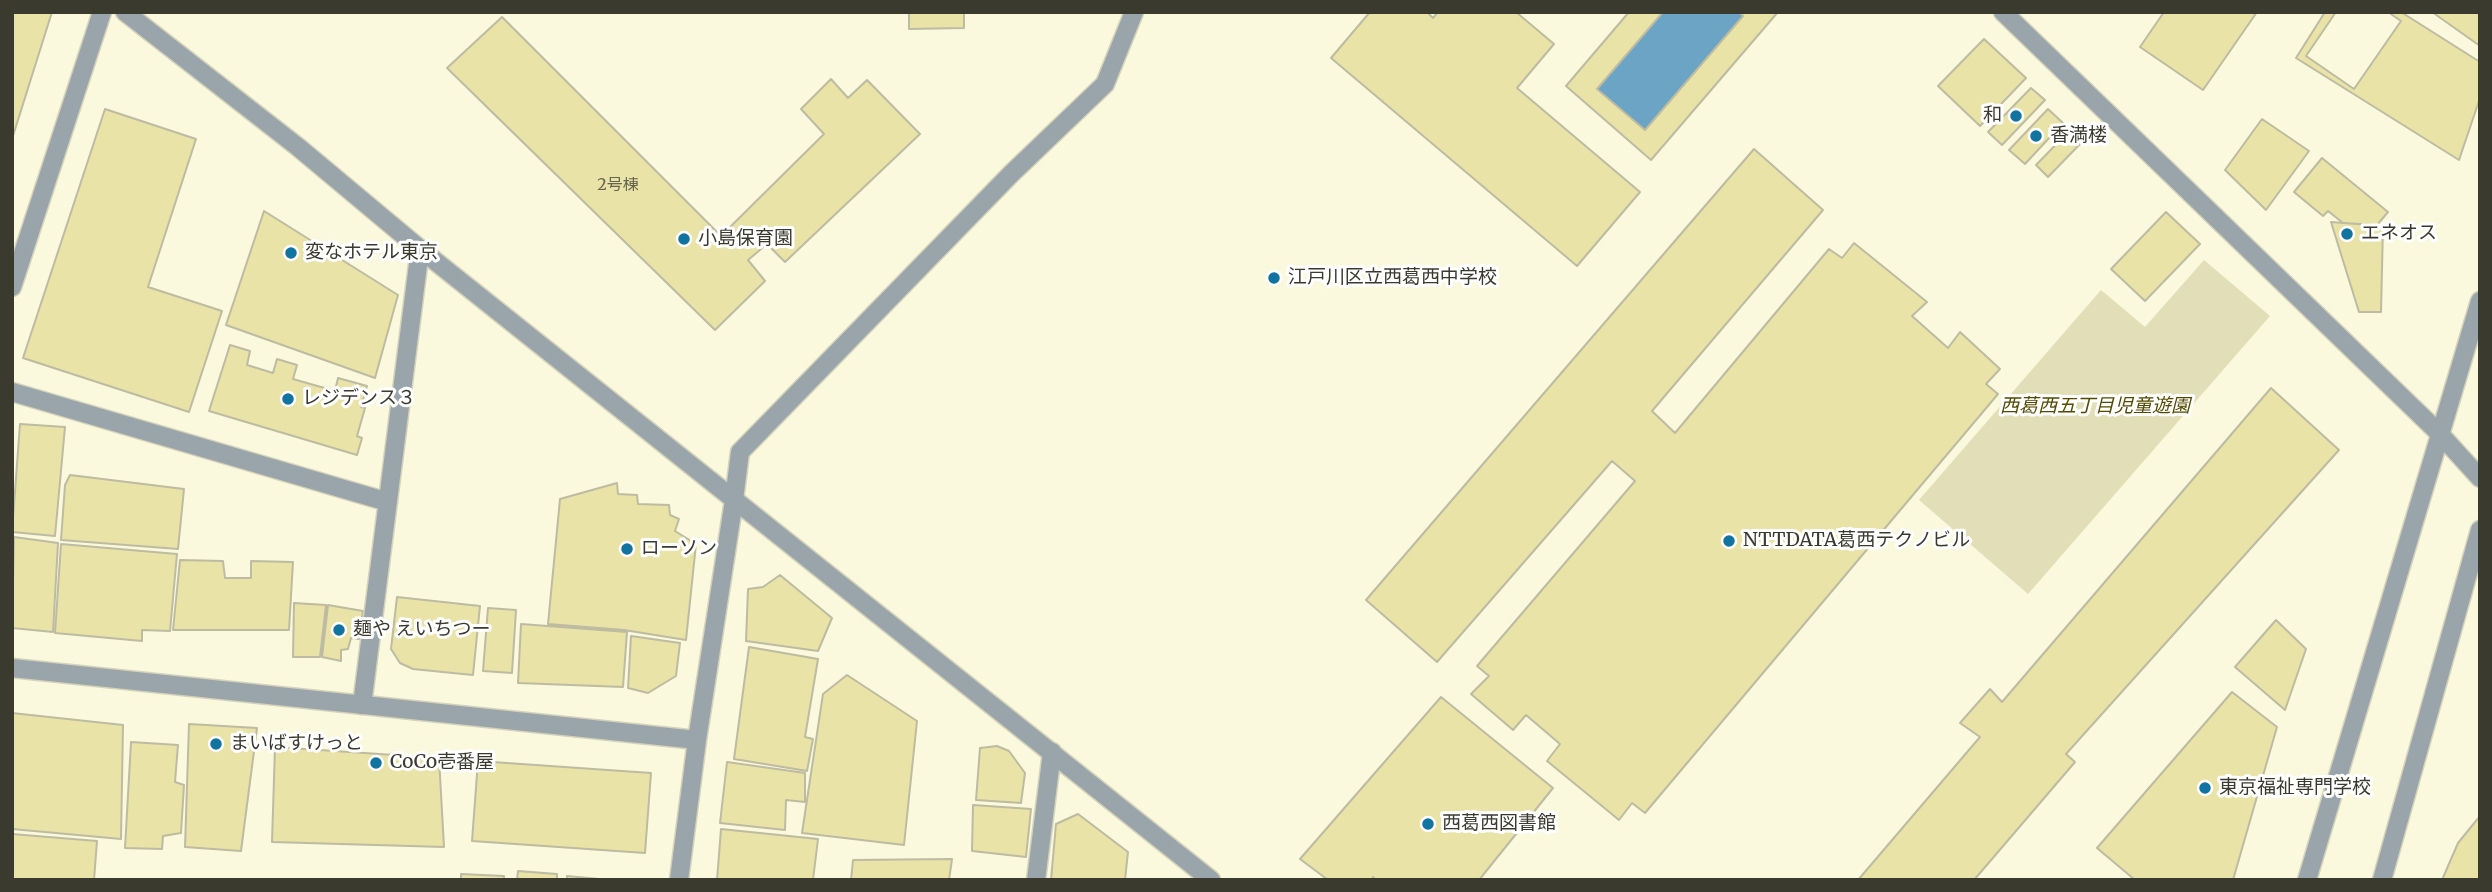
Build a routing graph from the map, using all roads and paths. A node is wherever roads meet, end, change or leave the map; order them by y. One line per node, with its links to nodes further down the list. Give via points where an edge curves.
1 (102, 12): 6 (street)
2 (125, 12): 5 (street, via 298,146)
3 (1134, 12): 11 (street, via 1105,84 740,452)
4 (2003, 12): 9 (street)
5 (420, 249): 11 (street); 12 (street)
6 (12, 287)
7 (2480, 300): 9 (street)
8 (12, 391): 12 (street)
9 (2439, 433): 10 (street); 21 (street)
10 (2480, 478)
11 (734, 500): 16 (street); 17 (street)
12 (388, 502): 15 (street)
13 (2480, 530): 22 (street)
14 (12, 668): 15 (street)
15 (362, 705): 16 (street)
16 (697, 740): 18 (street)
17 (1052, 752): 19 (street); 20 (street)
18 (679, 880)
19 (1036, 880)
20 (1211, 880)
21 (2307, 880)
22 (2382, 880)

